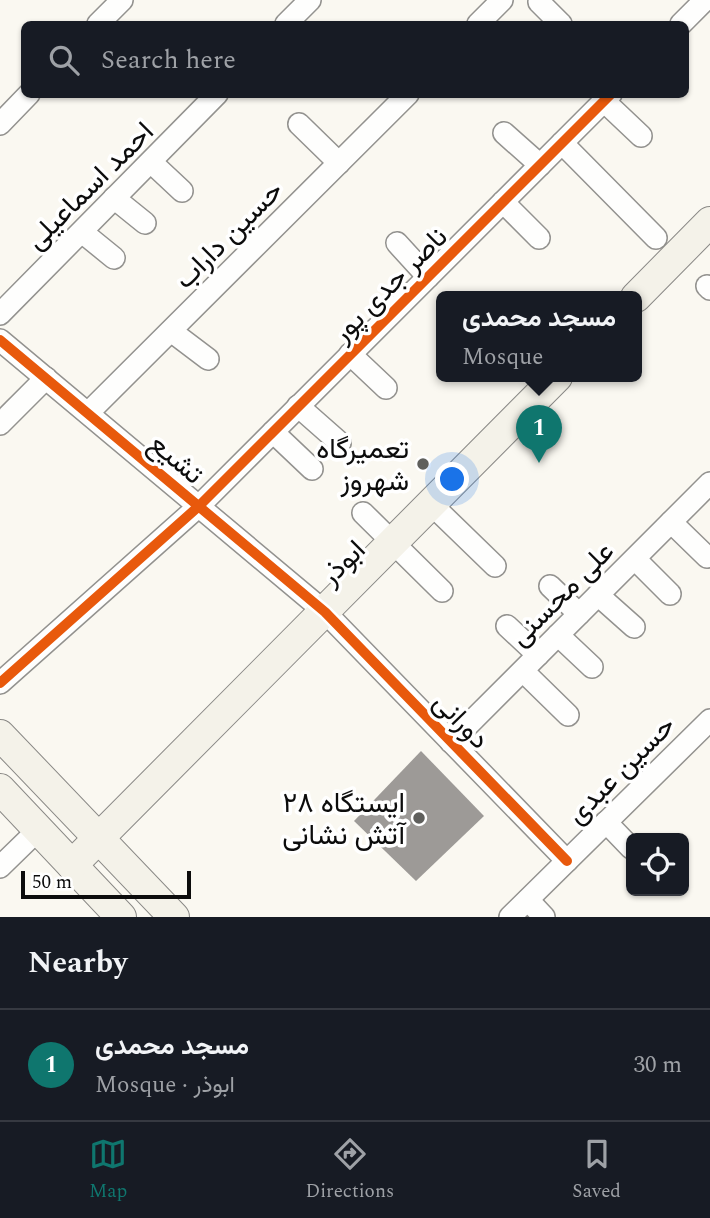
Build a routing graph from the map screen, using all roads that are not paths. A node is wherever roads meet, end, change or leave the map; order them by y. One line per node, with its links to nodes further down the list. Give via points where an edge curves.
1 (122, 0): 6 (street)
2 (310, 0): 7 (street)
3 (502, 0): 8 (street)
4 (705, 0): 10 (street)
5 (539, 2): 9 (street)
6 (101, 21)
7 (289, 21)
8 (481, 21)
9 (558, 21)
10 (684, 21)
11 (25, 98): 15 (street)
12 (208, 98): 20 (street, احمد اسماعیلی)
13 (404, 98): 21 (street, حسین داراب)
14 (607, 98): 18 (street); 19 (street, ناصر جدی پور)
15 (0, 124)
16 (299, 124): 21 (street)
17 (504, 133): 22 (street)
18 (641, 136)
19 (562, 143): 22 (street, ناصر جدی پور); 30 (street)
20 (150, 162): 23 (street); 24 (street, احمد اسماعیلی)
21 (339, 163): 36 (street, حسین داراب)
22 (540, 165): 25 (street, ناصر جدی پور)
23 (182, 191)
24 (114, 198): 27 (street); 28 (street, احمد اسماعیلی)
25 (503, 202): 29 (street); 33 (street, ناصر جدی پور)
26 (710, 222): 34 (main road)
27 (145, 223)
28 (82, 232): 32 (street); 35 (street, احمد اسماعیلی)
29 (539, 238)
30 (656, 238)
31 (397, 243): 33 (street)
32 (114, 258)
33 (428, 277): 38 (street, ناصر جدی پور)
34 (642, 291)
35 (0, 314)
36 (171, 331): 39 (street); 44 (street, حسین داراب)
37 (0, 340): 40 (street, تشیع)
38 (350, 354): 42 (street); 43 (street, ناصر جدی پور)
39 (208, 359)
40 (46, 378): 44 (street, تشیع); 45 (street)
41 (552, 382): 50 (main road, ابوذر)
42 (386, 388)
43 (298, 406): 46 (street, ناصر جدی پور); 47 (street)
44 (88, 413): 51 (street, تشیع)
45 (0, 425)
46 (273, 432): 48 (street); 51 (street, ناصر جدی پور)
47 (340, 443)
48 (312, 469)
49 (710, 483): 53 (street, علی محسنی)
50 (431, 504): 54 (main road, ابوذر); 57 (street)
51 (199, 506): 62 (street, تشیع); 69 (street, ناصر جدی پور)
52 (363, 513): 54 (street)
53 (671, 522): 55 (street); 56 (street, علی محسنی)
54 (394, 542): 59 (street); 62 (main road, ابوذر)
55 (707, 557)
56 (635, 559): 60 (street); 61 (street, علی محسنی)
57 (495, 566)
58 (550, 586): 63 (street)
59 (442, 591)
60 (670, 594)
61 (598, 595): 63 (street, علی محسنی); 65 (street)
62 (325, 612): 73 (street, دورانی); 77 (main road, ابوذر)
63 (579, 614): 66 (street, علی محسنی)
64 (507, 626): 67 (street)
65 (634, 627)
66 (558, 635): 67 (street, علی محسنی); 68 (street)
67 (530, 663): 70 (street); 73 (street, علی محسنی)
68 (592, 667)
69 (0, 684)
70 (568, 715)
71 (710, 720): 75 (street, حسین عبدی)
72 (0, 735): 77 (main road)
73 (452, 742): 79 (street, دورانی)
74 (0, 789): 76 (main road)
75 (606, 822): 78 (street); 79 (street, حسین عبدی)
76 (38, 830): 80 (main road); 81 (street)
77 (100, 839): 80 (main road, ابوذر); 84 (main road)
78 (626, 843)
79 (567, 861): 82 (street, حسین عبدی)
80 (72, 865): 83 (main road)
81 (0, 867)
82 (528, 900): 85 (street, حسین عبدی); 86 (street)
83 (121, 917)
84 (174, 917)
85 (510, 917)
86 (544, 917)

